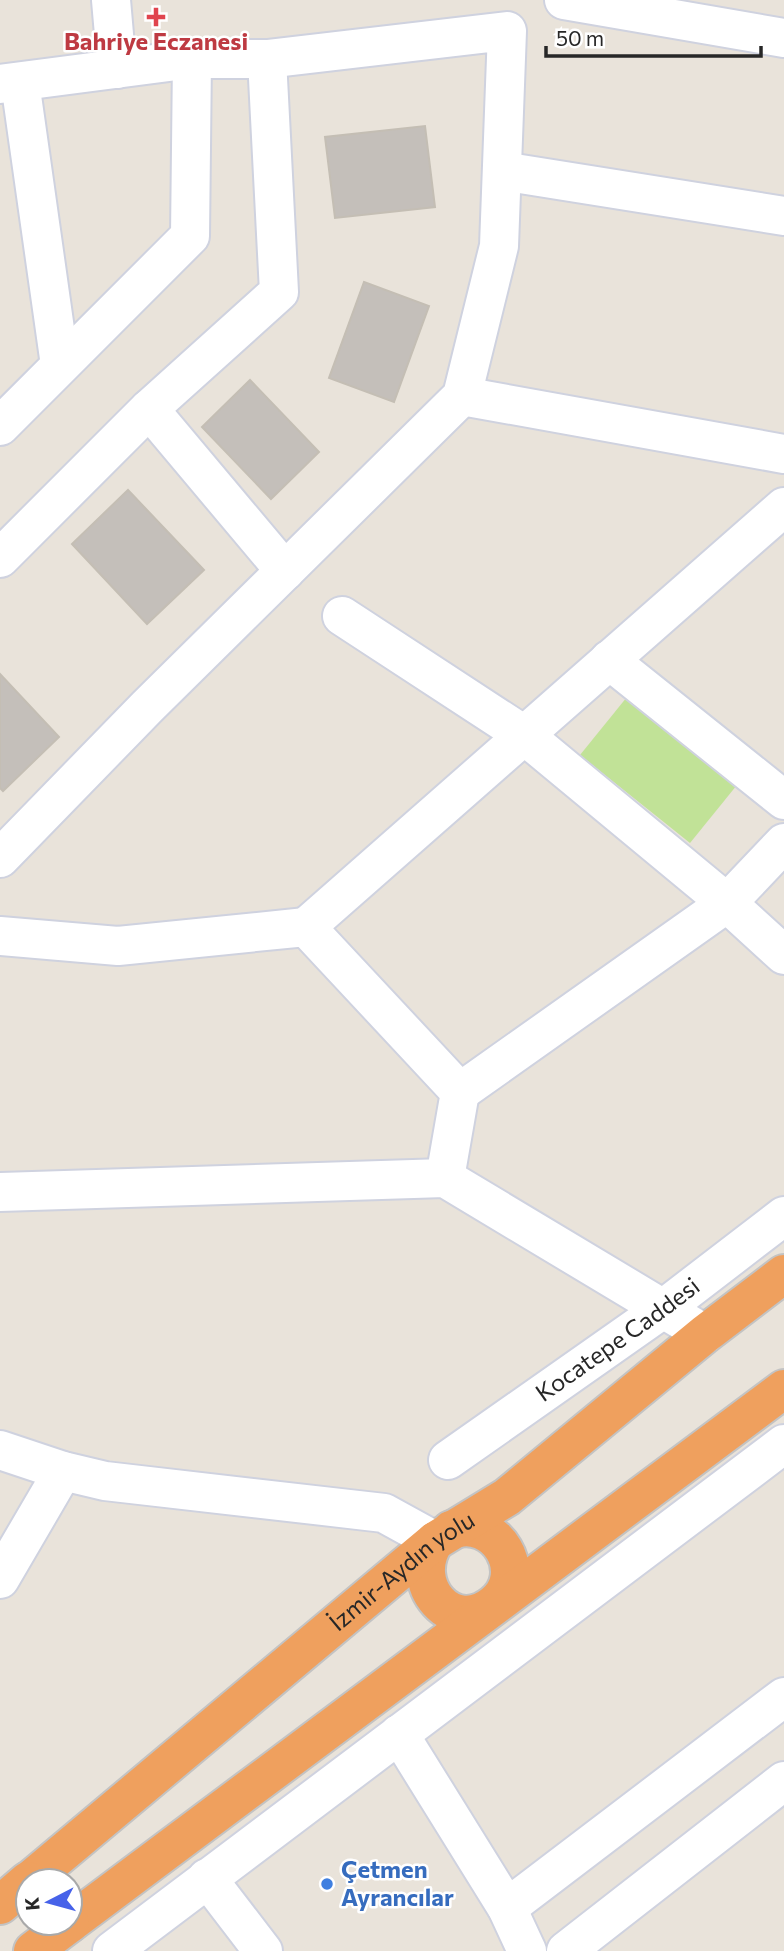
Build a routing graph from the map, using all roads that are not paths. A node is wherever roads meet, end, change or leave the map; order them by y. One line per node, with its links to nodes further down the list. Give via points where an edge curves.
1 (111, 0): 7 (street)
2 (564, 0): 4 (street)
3 (508, 15): 6 (street); 9 (street)
4 (784, 38)
5 (192, 59): 6 (street); 7 (street); 11 (street, via 190,236)
6 (267, 59): 13 (street, via 279,292)
7 (117, 69): 8 (street)
8 (10, 83): 11 (street)
9 (502, 171): 10 (street); 12 (street, via 499,246)
10 (784, 216)
11 (60, 365): 14 (street)
12 (461, 396): 15 (street); 18 (street)
13 (149, 409): 17 (street); 18 (street)
14 (0, 426)
15 (784, 454)
16 (784, 507): 20 (street)
17 (0, 558)
18 (285, 570): 24 (street)
19 (342, 616): 21 (street)
20 (609, 660): 21 (street); 22 (street)
21 (524, 735): 25 (street); 26 (street)
22 (784, 800)
23 (784, 843): 25 (street)
24 (0, 858)
25 (727, 903): 28 (street); 29 (street)
26 (306, 927): 27 (street, via 118,946); 29 (street)
27 (0, 936)
28 (784, 955)
29 (460, 1092): 30 (street)
30 (445, 1178): 31 (street); 34 (street)
31 (0, 1192)
32 (784, 1216): 34 (street, Kocatepe Caddesi)
33 (784, 1274): 35 (highway, İzmir-Aydın yolu)
34 (663, 1308): 35 (street); 39 (street, Kocatepe Caddesi)
35 (705, 1334): 41 (highway, İzmir-Aydın yolu, via 507,1497)
36 (784, 1389): 43 (highway)
37 (784, 1444): 45 (street)
38 (0, 1450): 40 (street)
39 (448, 1460)
40 (63, 1471): 41 (street, via 105,1481 384,1513); 42 (street)
41 (443, 1535): 43 (highway, via 474,1527 488,1532 507,1553 509,1581); 43 (highway, via 428,1552 425,1573 430,1593 440,1604 466,1614); 47 (highway, İzmir-Aydın yolu)
42 (0, 1579)
43 (493, 1605): 52 (highway)
44 (784, 1698): 51 (street)
45 (399, 1734): 48 (street); 51 (street)
46 (784, 1781): 58 (street)
47 (45, 1867)
48 (207, 1878): 55 (street); 56 (street)
49 (14, 1893): 50 (highway, İzmir-Aydın yolu)
50 (0, 1905)
51 (507, 1908): 57 (street)
52 (84, 1912)
53 (52, 1937): 54 (highway)
54 (33, 1951)
55 (112, 1951)
56 (263, 1951)
57 (527, 1951)
58 (566, 1951)

